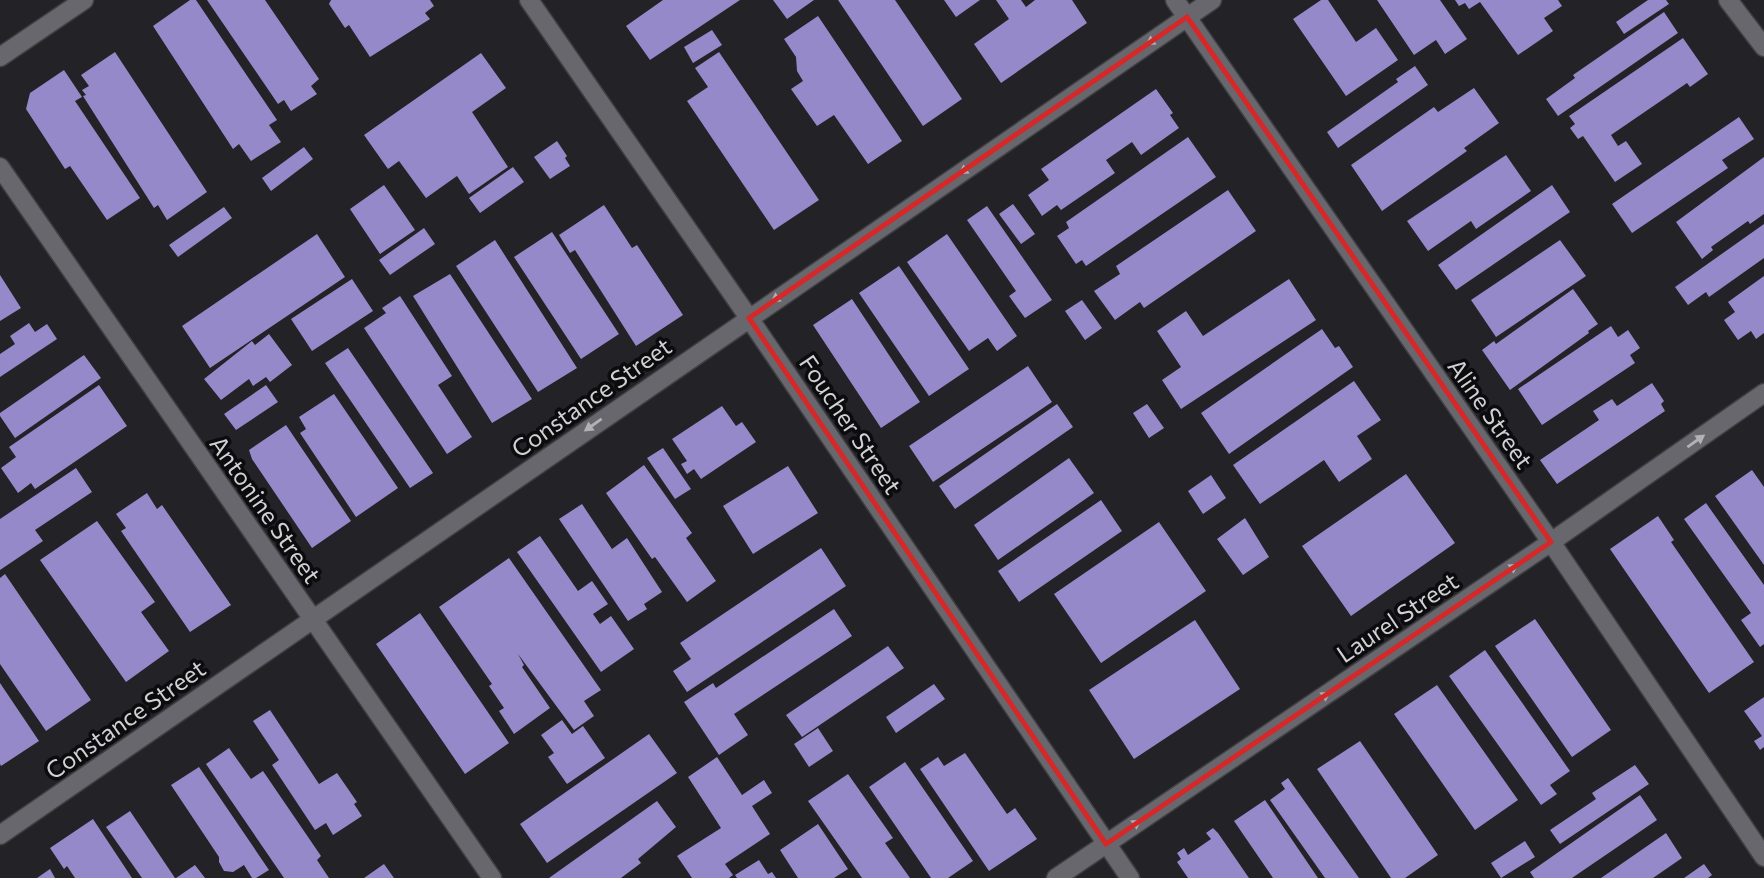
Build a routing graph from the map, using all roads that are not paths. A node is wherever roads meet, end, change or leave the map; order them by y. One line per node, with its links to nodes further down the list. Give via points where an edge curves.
1 (84, 0): 8 (street)
2 (529, 0): 10 (street, Foucher Street)
3 (1175, 0): 6 (street, Aline Street)
4 (1212, 0): 6 (street, Constance Street)
5 (1728, 0): 7 (street)
6 (1187, 18): 10 (street, Constance Street, one-way to 10); 12 (street, Aline Street)
7 (1764, 47)
8 (0, 57)
9 (0, 167): 13 (street, Antonine Street)
10 (749, 318): 13 (street, Constance Street, one-way to 13); 15 (street, Foucher Street)
11 (1764, 393): 12 (street, Laurel Street, one-way to 11)
12 (1551, 542): 15 (street, Laurel Street, one-way to 12); 16 (street, Aline Street)
13 (313, 619): 14 (street, Constance Street); 17 (street, Antonine Street)
14 (0, 835)
15 (1106, 844): 18 (street, Laurel Street); 19 (street, Foucher Street)
16 (1764, 857)
17 (492, 878)
18 (1056, 878)
19 (1130, 878)

